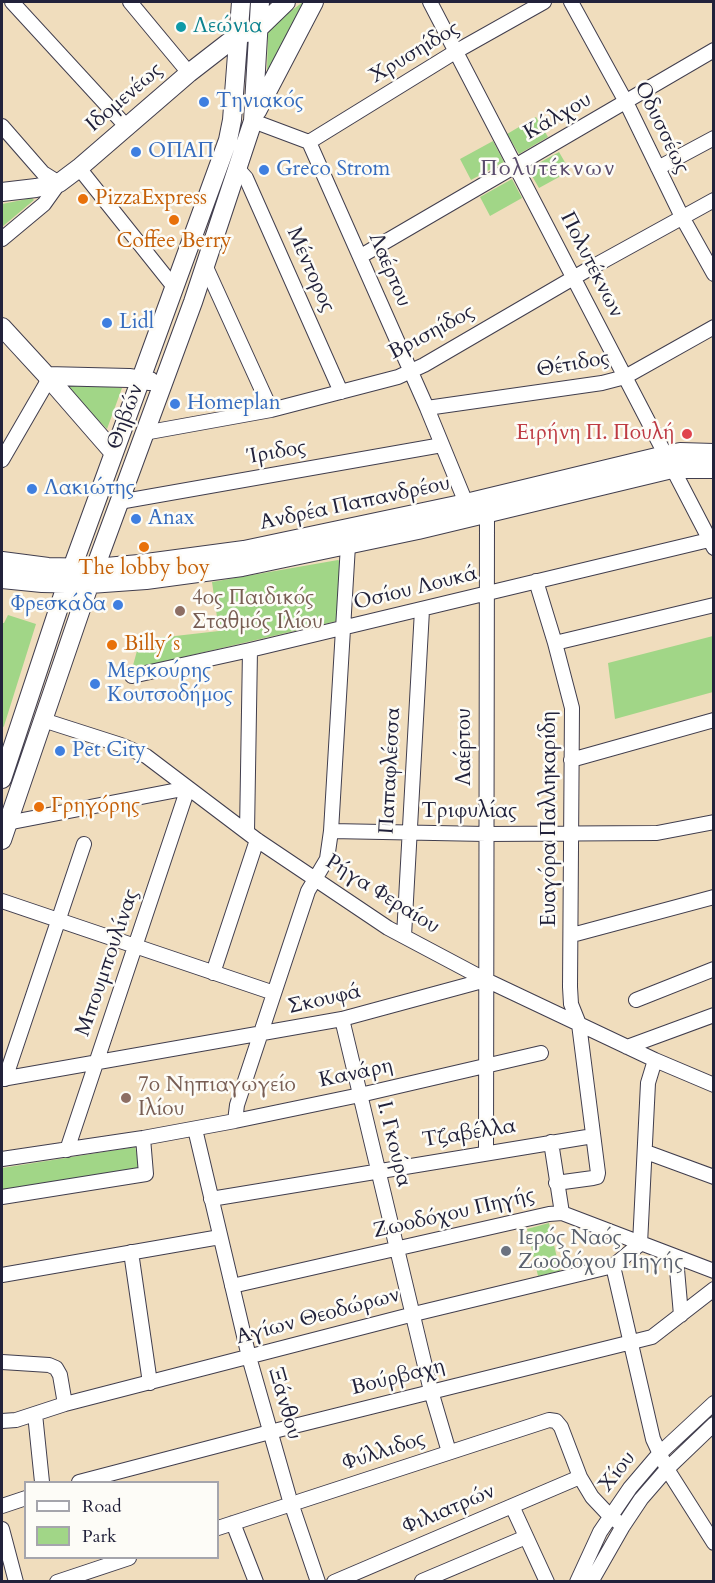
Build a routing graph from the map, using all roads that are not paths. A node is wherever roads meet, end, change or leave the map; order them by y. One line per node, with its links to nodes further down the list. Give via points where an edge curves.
1 (12, 2): 17 (street)
2 (130, 2): 13 (street)
3 (260, 2): 10 (main road, Θηβών)
4 (286, 2): 10 (main road)
5 (314, 2): 15 (main road)
6 (430, 2): 12 (street, Πολυτέκνων)
7 (544, 2): 12 (street, Χρυσηίδος)
8 (571, 2): 14 (street, Οδυσσέως)
9 (237, 14): 10 (main road, Ιδομενέως); 13 (main road, Ιδομενέως); 33 (main road, Θηβών, via 228,140)
10 (257, 30): 15 (main road, Θηβών)
11 (714, 50): 14 (street, Κάλχου)
12 (455, 52): 19 (street, Χρυσηίδος); 20 (street, Πολυτέκνων)
13 (189, 73): 17 (main road, Ιδομενέως)
14 (626, 102): 20 (street, Κάλχου); 22 (street, Οδυσσέως)
15 (252, 121): 19 (street); 23 (main road, Θηβών)
16 (2, 126): 24 (street, via 44,172)
17 (126, 126): 21 (main road, Ιδομενέως)
18 (714, 138): 22 (street)
19 (309, 142): 29 (street, Λαέρτου)
20 (515, 165): 29 (street, Κάλχου); 32 (street, Πολυτέκνων)
21 (79, 168): 24 (main road, Ιδομενέως); 33 (street)
22 (657, 168): 27 (street, Οδυσσέως)
23 (238, 169): 30 (main road, Θηβών); 41 (street, Μέντορος, via 246,178)
24 (60, 183): 25 (main road); 28 (street, Ιδομενέως, via 44,204)
25 (2, 192)
26 (714, 200): 27 (street, Βρισηίδος)
27 (682, 217): 31 (street, Οδυσσέως); 32 (street, Βρισηίδος)
28 (2, 239)
29 (361, 256): 36 (street, Λαέρτου)
30 (205, 265): 40 (main road, Θηβών); 43 (street)
31 (714, 274)
32 (573, 278): 36 (street, Βρισηίδος); 38 (street, Πολυτέκνων)
33 (174, 287): 39 (main road, Θηβών)
34 (2, 327): 37 (main road)
35 (714, 327): 38 (street, Θέτιδος)
36 (409, 372): 41 (street, Βρισηίδος); 42 (street, Λαέρτου)
37 (47, 376): 39 (main road); 46 (main road); 48 (street)
38 (625, 377): 42 (street, Θέτιδος); 49 (street, Πολυτέκνων)
39 (141, 379): 40 (main road); 46 (main road, Θηβών)
40 (162, 385): 44 (main road, Θηβών)
41 (341, 392): 43 (street, Βρισηίδος)
42 (427, 408): 45 (street, Λαέρτου)
43 (270, 410): 44 (street, Βρισηίδος)
44 (144, 433): 51 (main road, Θηβών)
45 (442, 445): 51 (street, Ίριδος); 52 (street, Λαέρτου)
46 (114, 453): 57 (main road, Θηβών)
47 (714, 453): 49 (main road, Ανδρέα Παπανδρέου, via 680,452)
48 (2, 460)
49 (669, 462): 50 (main road, Ανδρέα Παπανδρέου); 52 (main road, Ανδρέα Παπανδρέου); 53 (main road, Ανδρέα Παπανδρέου); 54 (street, Πολυτέκνων)
50 (714, 469)
51 (119, 502): 58 (main road, Θηβών)
52 (466, 503): 58 (main road, Ανδρέα Παπανδρέου, via 243,550 139,564)
53 (487, 514): 55 (main road, Ανδρέα Παπανδρέου); 61 (street, Λαέρτου)
54 (711, 544): 60 (street, Οσίου Λουκά)
55 (348, 545): 58 (main road, Ανδρέα Παπανδρέου, via 242,567 146,580); 64 (street)
56 (2, 561): 57 (main road, Ανδρέα Παπανδρέου)
57 (70, 576): 58 (main road, Ανδρέα Παπανδρέου); 59 (main road, Ανδρέα Παπανδρέου); 70 (main road, Θηβών)
58 (92, 576): 68 (main road, Θηβών)
59 (2, 579)
60 (536, 581): 61 (street, Οσίου Λουκά); 65 (street, Ευαγόρα Παλληκαρίδη)
61 (486, 593): 63 (street, Οσίου Λουκά); 79 (street, Λαέρτου)
62 (714, 605): 65 (street)
63 (422, 610): 64 (street, Οσίου Λουκά); 77 (street, Παπαφλέσσα)
64 (342, 629): 66 (street, Οσίου Λουκά); 75 (street)
65 (555, 643): 71 (street, Ευαγόρα Παλληκαρίδη, via 572,708)
66 (250, 650): 67 (street, Οσίου Λουκά); 80 (street)
67 (132, 676)
68 (43, 720): 73 (street, Ρήγα Φεραίου, via 146,756); 76 (main road, Θηβών)
69 (714, 720): 71 (street)
70 (7, 743): 72 (main road, Θηβών)
71 (571, 760): 78 (street, Ευαγόρα Παλληκαρίδη)
72 (2, 779)
73 (188, 788): 76 (street); 80 (street, Ρήγα Φεραίου); 88 (street, Μπουμπουλίνας)
74 (714, 822): 78 (street, Τριφυλίας, via 657,833)
75 (331, 831): 77 (street, Τριφυλίας); 82 (street, via 327,859)
76 (4, 832)
77 (408, 833): 79 (street, Τριφυλίας); 87 (street, Παπαφλέσσα)
78 (570, 833): 79 (street, Τριφυλίας); 86 (street, Ευαγόρα Παλληκαρίδη)
79 (486, 834): 91 (street, Λαέρτου)
80 (252, 836): 82 (street, Ρήγα Φεραίου); 90 (street)
81 (84, 844): 85 (street)
82 (315, 879): 87 (street, Ρήγα Φεραίου); 92 (street)
83 (714, 897): 86 (street)
84 (2, 901): 85 (street)
85 (57, 921): 88 (street); 103 (street)
86 (572, 935): 96 (street, Ευαγόρα Παλληκαρίδη, via 571,1004)
87 (404, 936): 91 (street, Ρήγα Φεραίου)
88 (136, 948): 90 (street); 101 (street, Μπουμπουλίνας)
89 (714, 969): 93 (street)
90 (213, 974): 92 (street)
91 (486, 980): 95 (street, Σκουφά); 96 (street, Ρήγα Φεραίου); 102 (street)
92 (274, 993): 97 (street)
93 (636, 1000)
94 (714, 1015): 98 (street)
95 (342, 1019): 97 (street, Σκουφά); 105 (street, Ι. Γκούρα)
96 (579, 1024): 98 (street, Ρήγα Φεραίου); 108 (street, Ευαγόρα Παλληκαρίδη)
97 (260, 1035): 101 (street, Σκουφά); 106 (street)
98 (627, 1047): 100 (street, Ρήγα Φεραίου)
99 (542, 1053): 102 (street, Κανάρη)
100 (655, 1060): 104 (street, Ρήγα Φεραίου); 113 (street, via 648,1083)
101 (97, 1063): 103 (street, Σκουφά); 111 (street, Μπουμπουλίνας)
102 (485, 1066): 105 (street, Κανάρη); 112 (street)
103 (3, 1079)
104 (714, 1085)
105 (360, 1095): 106 (street, Κανάρη); 115 (street, Ι. Γκούρα)
106 (235, 1121): 107 (street, Κανάρη)
107 (195, 1129): 109 (street, Κανάρη); 119 (street, Ξάνθου)
108 (593, 1136): 110 (street, Τζαβέλλα); 117 (street, Ευαγόρα Παλληκαρίδη, via 597,1177)
109 (143, 1138): 111 (street, Κανάρη); 118 (street, via 146,1174)
110 (551, 1142): 112 (street, Τζαβέλλα); 117 (street)
111 (67, 1150): 114 (street, Κανάρη)
112 (486, 1152): 115 (street, Τζαβέλλα)
113 (646, 1152): 116 (street); 122 (street)
114 (2, 1159)
115 (378, 1170): 119 (street, Τζαβέλλα); 123 (street, Ι. Γκούρα)
116 (714, 1177)
117 (556, 1183): 120 (street)
118 (2, 1197)
119 (211, 1198): 121 (street, Ξάνθου)
120 (561, 1213): 122 (street, Ζωοδόχου Πηγής); 123 (street, Ζωοδόχου Πηγής)
121 (220, 1237): 124 (street); 129 (street, Ξάνθου)
122 (640, 1244): 125 (street, Ζωοδόχου Πηγής); 126 (street, Αγίων Θεοδώρων)
123 (397, 1249): 129 (street, Ζωοδόχου Πηγής); 131 (street, Ι. Γκούρα)
124 (131, 1252): 128 (street); 136 (street)
125 (676, 1258): 127 (street, Ζωοδόχου Πηγής); 132 (street)
126 (613, 1266): 131 (street, Αγίων Θεοδώρων); 133 (street)
127 (714, 1272)
128 (2, 1275)
129 (232, 1286): 134 (street, Ξάνθου)
130 (714, 1289): 132 (street, Βούρβαχη)
131 (414, 1314): 134 (street, Αγίων Θεοδώρων); 137 (street, Ι. Γκούρα)
132 (681, 1315): 133 (street, Βούρβαχη, via 652,1337)
133 (629, 1343): 137 (street, Βούρβαχη); 145 (street)
134 (249, 1357): 136 (street, Αγίων Θεοδώρων); 143 (street, Ξάνθου)
135 (2, 1362): 139 (street, via 56,1368)
136 (150, 1383): 139 (street, Αγίων Θεοδώρων)
137 (431, 1392): 143 (street, Βούρβαχη); 144 (street, Ι. Γκούρα)
138 (714, 1403): 145 (street, Χίου)
139 (65, 1404): 140 (street, Αγίων Θεοδώρων)
140 (34, 1414): 141 (street, Αγίων Θεοδώρων); 148 (street)
141 (2, 1421)
142 (714, 1424): 146 (street, Χίου)
143 (270, 1432): 149 (street, Βούρβαχη); 151 (street, Ξάνθου)
144 (449, 1452): 147 (street, Φύλλιδος, via 556,1421); 151 (street, Φύλλιδος)
145 (659, 1454): 146 (street); 154 (street, Χίου)
146 (667, 1469): 156 (street, Χίου); 160 (street)
147 (580, 1477): 153 (street, Φιλιατρών); 154 (street)
148 (42, 1481)
149 (83, 1481)
150 (24, 1499): 152 (street)
151 (291, 1504): 155 (street, Φύλλιδος); 165 (street, Ξάνθου)
152 (2, 1506)
153 (512, 1506): 159 (street); 166 (street, Φιλιατρών)
154 (610, 1517): 156 (street); 169 (street, Χίου)
155 (233, 1523): 157 (street, Φύλλιδος); 164 (street)
156 (622, 1526): 170 (street, Χίου)
157 (219, 1528)
158 (2, 1529): 162 (street)
159 (526, 1537): 167 (street); 168 (street)
160 (714, 1543)
161 (123, 1559): 163 (street)
162 (16, 1581)
163 (58, 1581)
164 (256, 1581)
165 (318, 1581)
166 (334, 1581)
167 (422, 1581)
168 (547, 1581)
169 (577, 1581)
170 (591, 1581)

